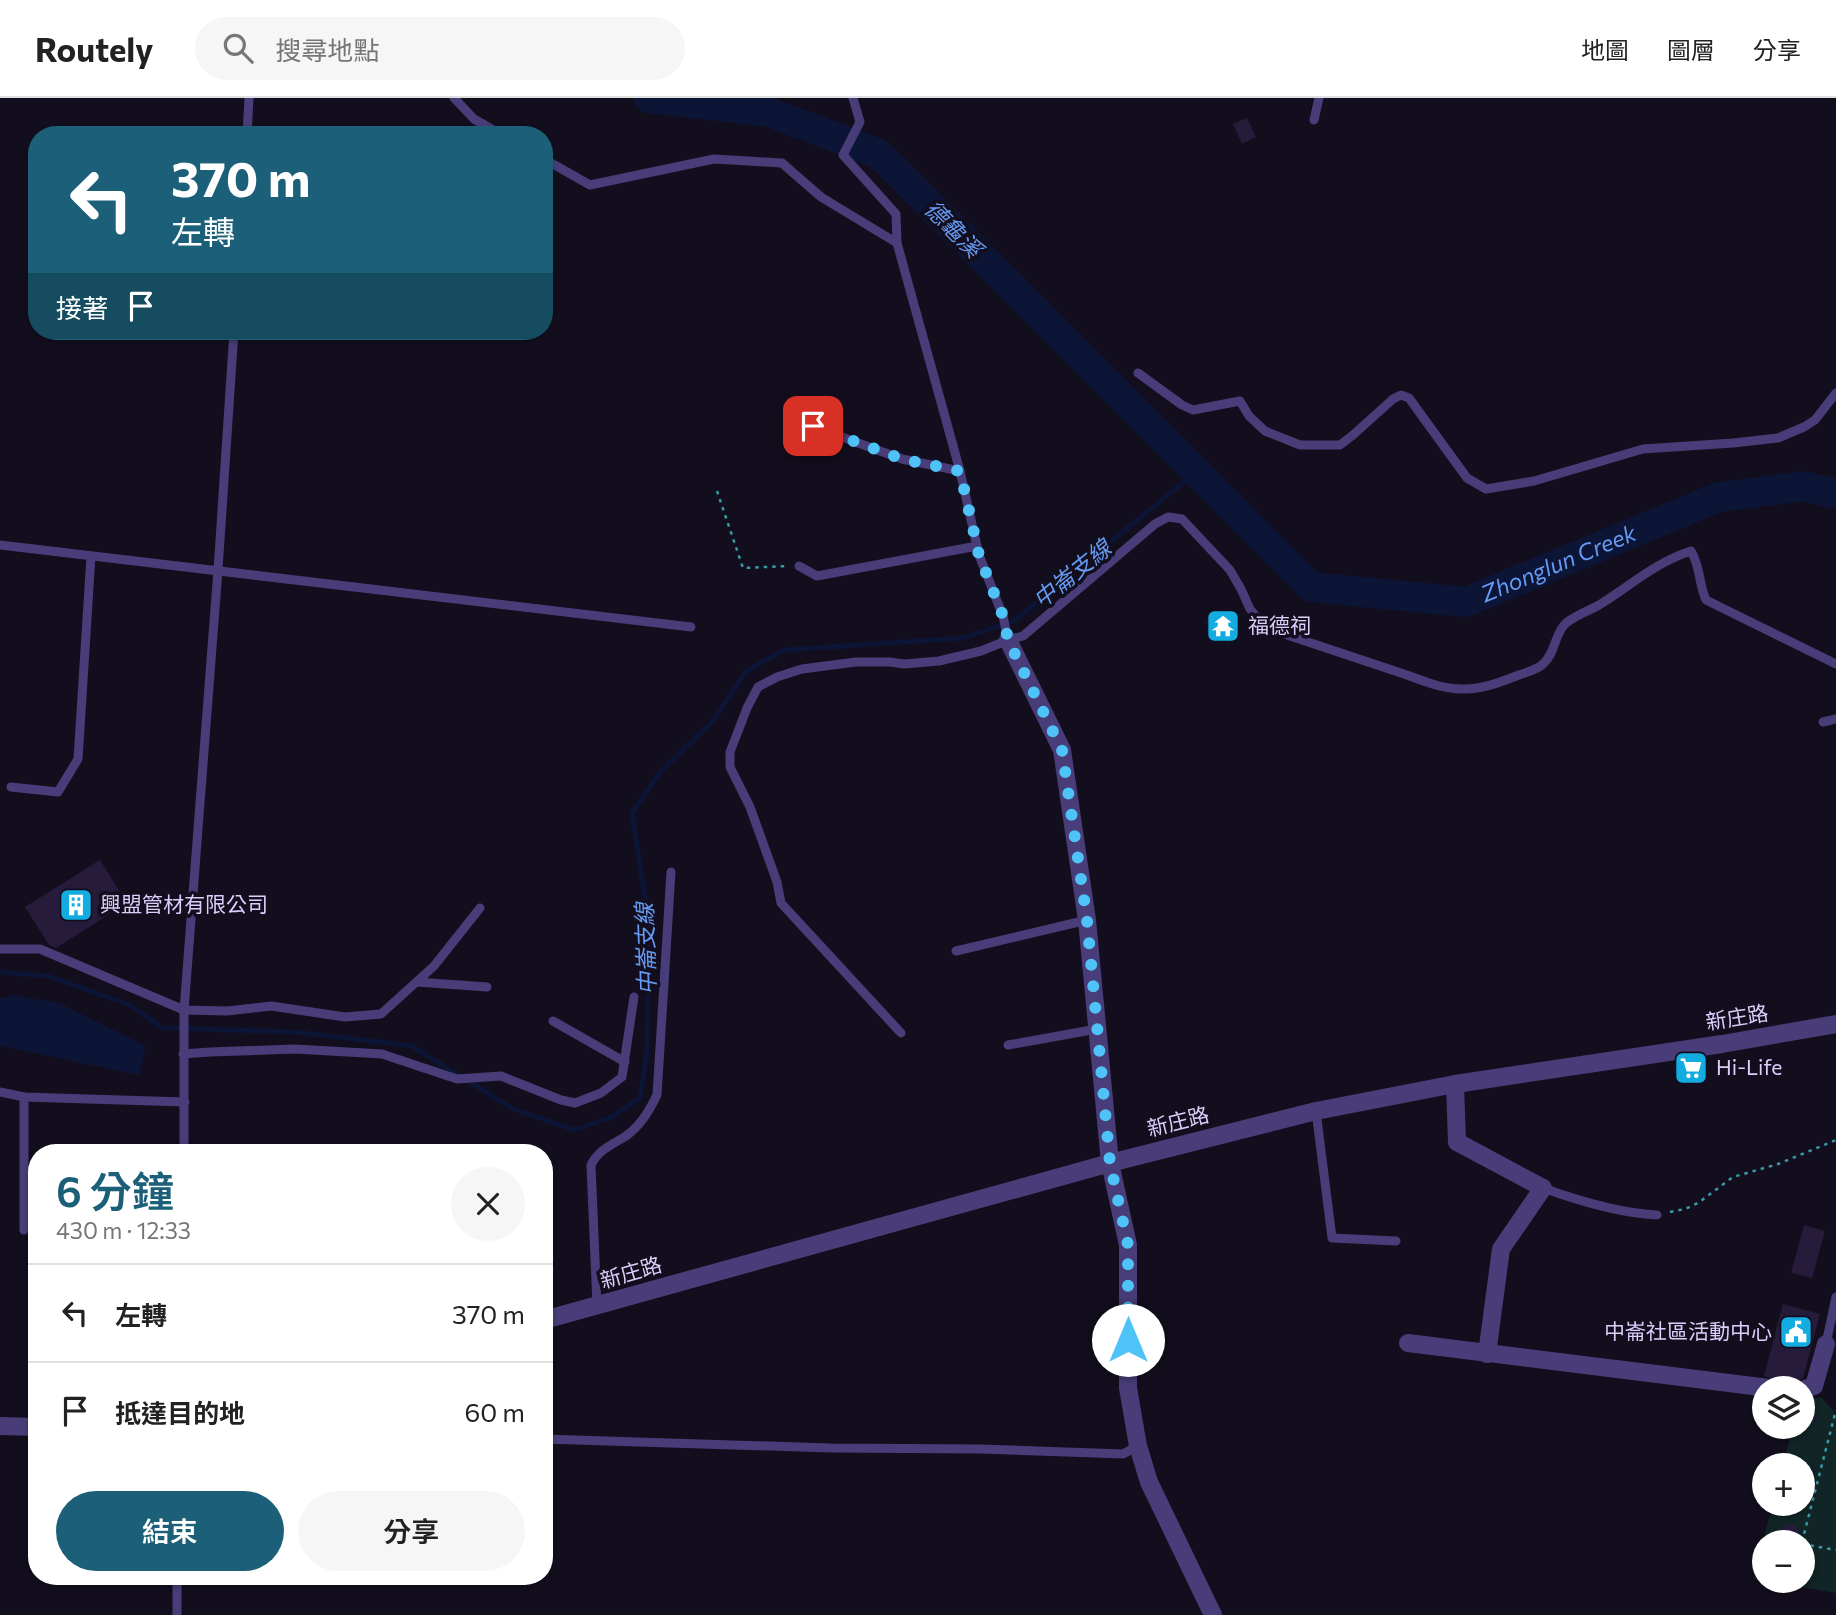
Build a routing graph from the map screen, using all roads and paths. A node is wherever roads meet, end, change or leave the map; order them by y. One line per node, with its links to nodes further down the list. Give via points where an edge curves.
1 (249, 98): 6 (lane)
2 (454, 98): 7 (lane)
3 (853, 98): 9 (lane, via 860,122 843,156 896,214)
4 (1319, 98): 5 (lane)
5 (1314, 120)
6 (247, 126)
7 (486, 126)
8 (553, 164): 9 (lane, via 590,185 714,159 782,163 821,197)
9 (897, 243): 14 (lane)
10 (233, 340): 20 (lane)
11 (1138, 373): 12 (lane, via 1193,410 1240,401 1265,431 1300,445 1340,444 1401,395 1409,398 1467,478 1486,489 1534,481 1643,449 1788,435 1815,420)
12 (1836, 393)
13 (790, 418): 14 (lane, via 902,459)
14 (960, 471): 17 (lane)
15 (716, 491): 19 (path, via 743,568)
16 (0, 545): 18 (lane)
17 (977, 546): 19 (lane, via 817,576); 22 (lane)
18 (91, 556): 20 (lane); 26 (lane, via 78,760 58,792)
19 (799, 566)
20 (218, 570): 21 (lane); 35 (lane)
21 (691, 627)
22 (1008, 640): 23 (lane, via 1023,636 1168,517 1182,519 1230,570 1264,626 1432,685 1484,687 1542,665 1564,625 1651,569 1691,551 1706,600); 29 (street, via 1062,750); 39 (lane, via 939,662 856,662 777,677 758,687 730,752 730,767 750,807 781,903)
23 (1836, 664)
24 (1836, 719): 25 (lane)
25 (1823, 722)
26 (11, 787)
27 (671, 872): 56 (lane, via 657,1095 638,1126 606,1147 591,1165)
28 (480, 908): 32 (lane)
29 (1087, 920): 31 (lane); 38 (street)
30 (0, 949): 35 (lane, via 40,948)
31 (956, 951)
32 (416, 982): 33 (lane); 35 (lane, via 382,1014 345,1017 271,1006 226,1012)
33 (487, 987)
34 (634, 997): 42 (lane)
35 (184, 1010): 41 (lane)
36 (553, 1021): 42 (lane)
37 (1836, 1024): 43 (street, 新庄路)
38 (1097, 1029): 40 (lane); 50 (street)
39 (901, 1033)
40 (1008, 1045)
41 (183, 1055): 42 (lane, via 295,1049 382,1054 457,1079 501,1076 575,1104 622,1077); 46 (lane)
42 (625, 1062)
43 (1455, 1084): 47 (street, 新庄路); 51 (street, via 1457,1142)
44 (0, 1092): 45 (lane)
45 (24, 1097): 46 (lane); 53 (lane)
46 (185, 1102): 49 (lane)
47 (1316, 1111): 50 (street, 新庄路); 54 (lane, via 1332,1238)
48 (1836, 1140): 52 (path, via 1733,1177 1698,1203)
49 (184, 1144)
50 (1110, 1163): 56 (street, 新庄路); 67 (street, via 1128,1245 1128,1388)
51 (1543, 1188): 52 (lane, via 1637,1214); 60 (street, via 1501,1249)
52 (1657, 1215)
53 (24, 1230)
54 (1396, 1241)
55 (1836, 1297): 59 (lane)
56 (597, 1306): 57 (street, 新庄路)
57 (553, 1318)
58 (1408, 1343): 60 (street)
59 (1826, 1344): 61 (street)
60 (1487, 1354): 62 (street)
61 (1815, 1382)
62 (1752, 1386)
63 (1836, 1410): 68 (path)
64 (0, 1426): 65 (street)
65 (28, 1427)
66 (553, 1439): 67 (lane, via 1123,1454)
67 (1138, 1446): 73 (street, via 1149,1482)
68 (1805, 1530)
69 (1815, 1546): 70 (path)
70 (1836, 1550)
71 (177, 1585): 72 (lane)
72 (177, 1615)
73 (1213, 1615)

